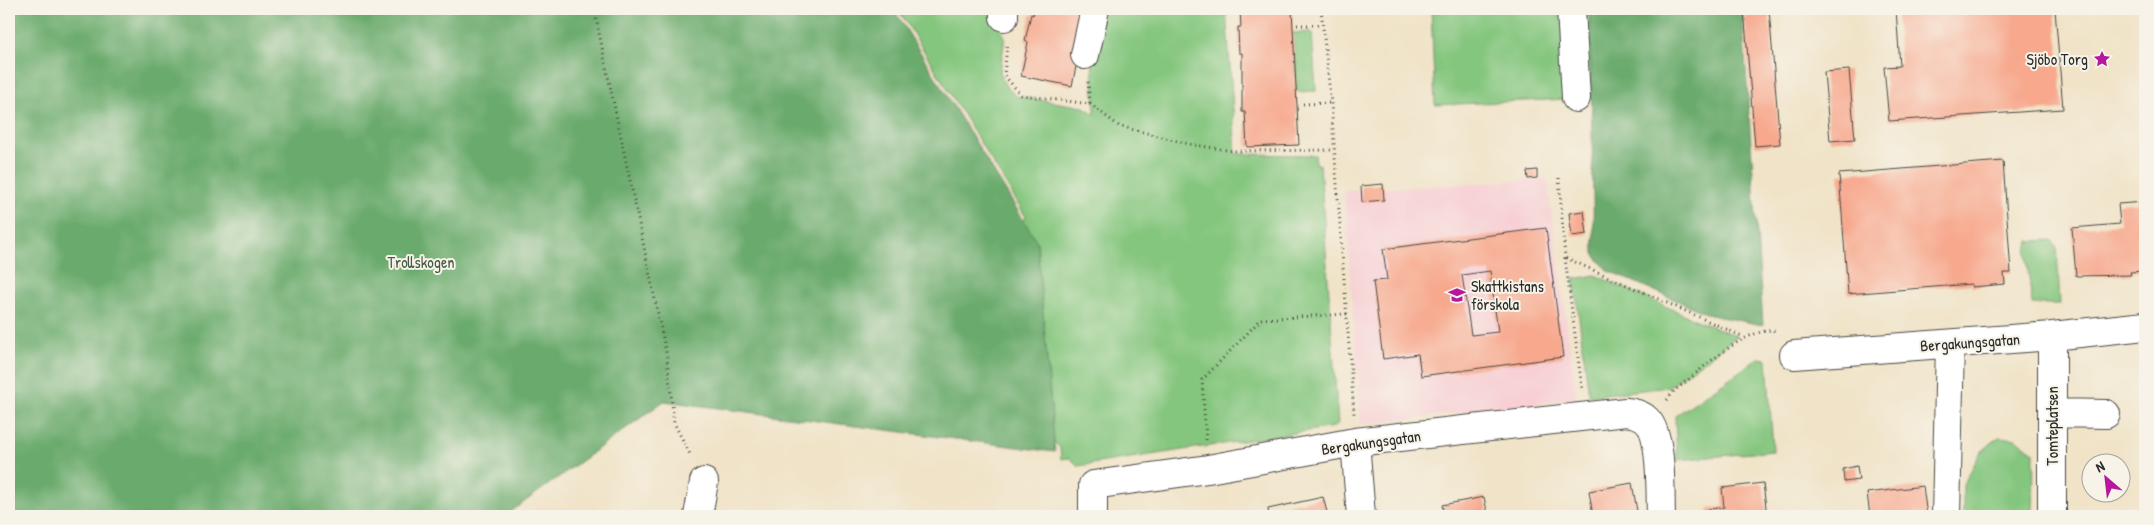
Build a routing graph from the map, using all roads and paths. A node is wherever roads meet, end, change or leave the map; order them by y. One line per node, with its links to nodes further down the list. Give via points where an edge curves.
1 (594, 9): 27 (path, via 667,357 674,423)
2 (1095, 9): 8 (street)
3 (1321, 9): 7 (path)
4 (1571, 9): 9 (street)
5 (1005, 23): 12 (path, via 1004,75 1021,95 1090,104 1119,126 1189,144 1233,151)
6 (1297, 25): 7 (path)
7 (1322, 25): 11 (path)
8 (1085, 55)
9 (1576, 98)
10 (1303, 104): 11 (path)
11 (1331, 104): 12 (path)
12 (1334, 150): 15 (path)
13 (1559, 178): 14 (path)
14 (1565, 258): 18 (path); 23 (path)
15 (1347, 314): 25 (path); 26 (path, via 1261,319 1202,380)
16 (2145, 326): 17 (street, Bergakungsgatan)
17 (2052, 336): 19 (street, Bergakungsgatan); 21 (street, Tomteplatsen)
18 (1744, 337): 20 (path, via 1773,330); 24 (path, via 1674,391)
19 (1950, 344): 20 (street, Bergakungsgatan); 32 (street)
20 (1794, 355)
21 (2052, 413): 22 (street); 33 (street, Tomteplatsen)
22 (2106, 414)
23 (1586, 418): 24 (street, Bergakungsgatan, via 1626,412 1639,414); 25 (street, Bergakungsgatan)
24 (1648, 420): 31 (street, via 1656,440)
25 (1355, 442): 26 (street, Bergakungsgatan); 30 (street)
26 (1208, 469): 29 (street, Bergakungsgatan, via 1093,485)
27 (704, 482): 28 (street)
28 (698, 516)
29 (1093, 516)
30 (1361, 516)
31 (1661, 516)
32 (1946, 516)
33 (2052, 516)

